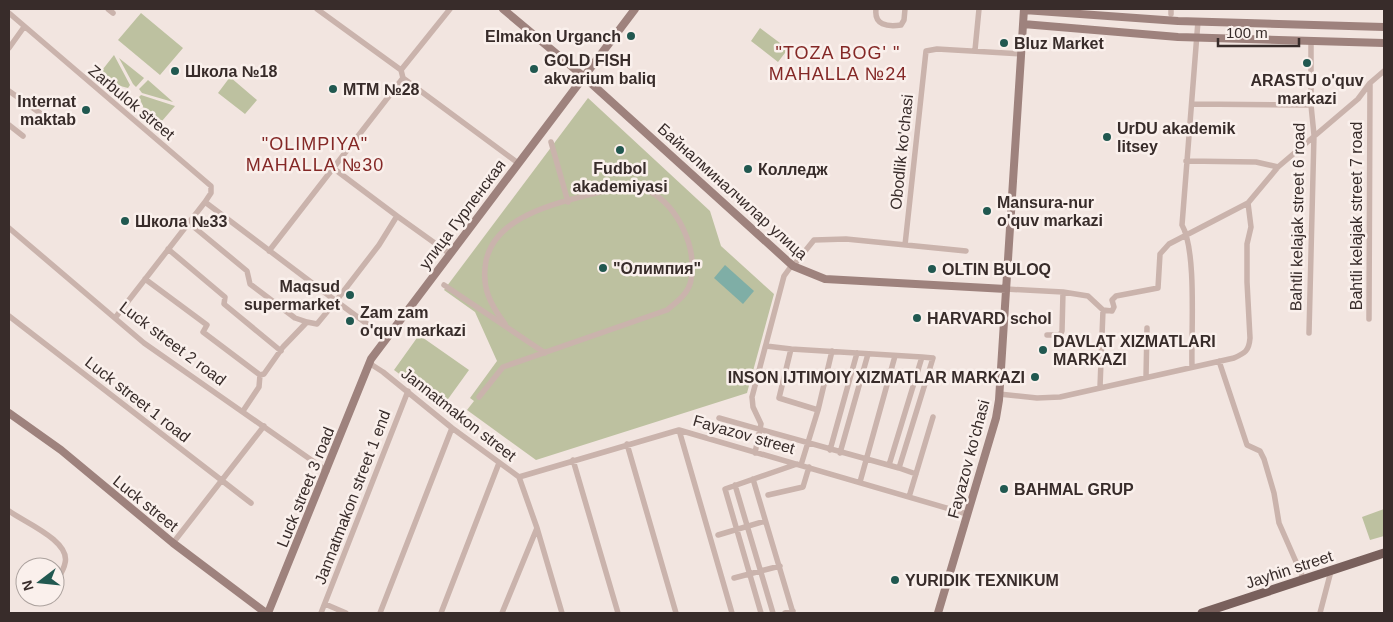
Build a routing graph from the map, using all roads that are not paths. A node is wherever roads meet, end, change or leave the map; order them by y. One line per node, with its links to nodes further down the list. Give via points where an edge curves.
1 (17, 9): 10 (street, Zarbulok street)
2 (317, 9): 21 (street)
3 (450, 9): 21 (street)
4 (503, 9): 23 (street, Байналминалчилар улица)
5 (635, 9): 23 (street, улица Гурленская)
6 (876, 9): 7 (street, via 877,22 893,26 901,25)
7 (905, 9)
8 (979, 9): 19 (street)
9 (1024, 10): 11 (street); 12 (street, Fayazov ko'chasi)
10 (10, 15): 13 (street, Zarbulok street)
11 (1198, 21): 14 (street); 15 (street)
12 (1023, 24): 15 (street); 20 (street, Fayazov ko'chasi)
13 (24, 27): 18 (street); 38 (street, Zarbulok street, via 211,186)
14 (1384, 27)
15 (1196, 38): 16 (street); 27 (street)
16 (1311, 42): 17 (street); 28 (street, Bahtli kelajak street 6 road)
17 (1384, 43)
18 (9, 48)
19 (975, 50): 20 (street, Obodlik ko'chasi); 45 (street, Obodlik ko'chasi, via 926,51)
20 (1021, 54): 53 (street, Fayazov ko'chasi)
21 (401, 70): 24 (street)
22 (1384, 71): 25 (street)
23 (583, 76): 35 (street, улица Гурленская); 50 (street, Байналминалчилар улица)
24 (403, 78): 35 (street); 37 (street)
25 (1370, 83): 31 (street, via 1358,99); 59 (street, Bahtli kelajak street 7 road)
26 (9, 91): 29 (street)
27 (1192, 104): 28 (street); 34 (street)
28 (1311, 105): 31 (street, Bahtli kelajak street 6 road)
29 (40, 113)
30 (9, 125): 32 (street)
31 (1314, 135): 36 (street); 63 (street, Bahtli kelajak street 6 road)
32 (24, 136)
33 (551, 142): 39 (street)
34 (1186, 161): 36 (street, via 1256,162); 44 (street, via 1182,225)
35 (518, 163): 49 (street, улица Гурленская)
36 (1278, 167): 40 (street)
37 (333, 168): 41 (street); 47 (street)
38 (205, 202): 42 (street); 47 (street)
39 (568, 202): 61 (street, via 513,222 497,236 488,251 485,289 491,305); 70 (street, via 619,187 650,191 681,222 691,253 691,281 683,297 667,310)
40 (1248, 203): 44 (street); 75 (street, via 1251,226 1247,244 1250,348 1246,353)
41 (397, 216): 49 (street); 55 (street)
42 (189, 223): 46 (street); 60 (street, via 247,271 250,284 295,318)
43 (9, 228): 58 (street, Luck street 2 road)
44 (1188, 235): 56 (street, via 1169,244 1160,254 1158,288 1116,296 1112,300 1112,311); 76 (street)
45 (905, 245): 48 (street); 50 (street, via 814,240)
46 (168, 249): 51 (street); 68 (street, via 225,298 224,304)
47 (269, 251): 55 (street)
48 (966, 251)
49 (450, 254): 65 (street, улица Гурленская)
50 (792, 266): 53 (street, Байналминалчилар улица, via 825,279); 66 (street, via 784,276)
51 (145, 279): 58 (street); 78 (street, via 207,325 203,332)
52 (444, 285): 61 (street)
53 (1006, 289): 54 (street, Байналминалчилар улица); 82 (street, Fayazov ko'chasi)
54 (1064, 292): 56 (street, Байналминалчилар улица, via 1088,296); 64 (street, via 1062,331 1060,336)
55 (336, 301): 60 (street, via 317,324); 65 (street)
56 (1103, 310): 80 (street)
57 (9, 316): 109 (street, Luck street 1 road)
58 (116, 318): 85 (street, Luck street 2 road, via 144,342)
59 (1369, 319)
60 (307, 322): 68 (street)
61 (505, 324): 70 (street)
62 (1148, 328): 79 (street)
63 (1309, 333)
64 (1047, 335)
65 (386, 338): 77 (street, улица Гурленская)
66 (766, 346): 67 (street); 92 (street, via 752,397 761,424)
67 (791, 349): 69 (street); 84 (street, via 779,398)
68 (281, 351): 78 (street)
69 (832, 351): 71 (street); 84 (street, Fayazov street)
70 (545, 353): 83 (street, via 502,367)
71 (857, 353): 72 (street); 95 (street)
72 (868, 354): 73 (street); 97 (street)
73 (895, 356): 74 (street); 99 (street)
74 (922, 357): 102 (street); 104 (street, via 933,358)
75 (1219, 361): 76 (street); 130 (street, via 1247,445 1260,451 1264,459 1279,522)
76 (1192, 366): 79 (street)
77 (367, 367): 81 (street, Jannatmakon street); 105 (street, Luck street 3 road)
78 (260, 375): 85 (street, via 259,387)
79 (1146, 377): 80 (street)
80 (1100, 387): 82 (street, via 1060,397)
81 (408, 391): 90 (street, Jannatmakon street); 131 (street, Jannatmakon street 1 end)
82 (999, 394): 116 (street, Fayazov ko'chasi, via 996,418)
83 (479, 397)
84 (818, 410): 94 (street, Fayazov street)
85 (243, 411): 89 (street, Luck street 2 road)
86 (9, 413): 122 (street, Luck street, via 61,450)
87 (933, 417): 106 (street)
88 (719, 418): 92 (street, Fayazov street)
89 (264, 426): 105 (street, Luck street 2 road); 109 (street)
90 (452, 428): 100 (street, Jannatmakon street); 136 (street)
91 (679, 430): 93 (street, Jannatmakon street); 96 (street, Fayazov street); 142 (street)
92 (760, 431): 94 (street, Fayazov street); 96 (street)
93 (627, 444): 98 (street, Jannatmakon street); 141 (street)
94 (808, 444): 95 (street, Fayazov street); 101 (street, Fayazov street)
95 (830, 450): 97 (street, Fayazov street)
96 (755, 453): 101 (street, Fayazov street)
97 (840, 453): 99 (street, Fayazov street)
98 (573, 460): 107 (street, Jannatmakon street); 140 (street)
99 (866, 460): 102 (street, Fayazov street); 110 (street)
100 (499, 463): 107 (street, Jannatmakon street); 137 (street)
101 (799, 465): 103 (street, Fayazov street); 108 (street)
102 (889, 465): 104 (street)
103 (809, 468): 110 (street, Fayazov street); 112 (street, via 803,487)
104 (899, 468): 106 (street)
105 (327, 471): 132 (street, Luck street 3 road)
106 (916, 474): 113 (street)
107 (518, 477): 119 (street)
108 (753, 479): 111 (street); 117 (street)
109 (222, 482): 114 (street, Luck street 1 road); 122 (street)
110 (860, 482): 113 (street, Fayazov street)
111 (735, 485): 118 (street); 120 (street, via 725,489)
112 (768, 496)
113 (909, 497): 116 (street, Fayazov street)
114 (251, 503)
115 (9, 511): 124 (street, via 60,543 65,552)
116 (967, 514): 146 (street, Fayazov ko'chasi)
117 (765, 521): 118 (street); 125 (street)
118 (748, 527): 120 (street); 127 (street)
119 (537, 528): 138 (street); 139 (street)
120 (737, 529): 121 (street); 128 (street)
121 (718, 535)
122 (173, 543): 132 (street, Luck street)
123 (1384, 553): 126 (main road, Jayhin street)
124 (65, 565)
125 (780, 566): 127 (street); 133 (street)
126 (1331, 571): 130 (main road, Jayhin street); 148 (street)
127 (762, 572): 128 (street); 144 (street)
128 (750, 574): 129 (street); 143 (street)
129 (734, 578)
130 (1304, 580): 147 (main road, Jayhin street)
131 (325, 604): 134 (street, Jannatmakon street 1 end); 135 (street)
132 (262, 612)
133 (793, 612): 145 (street)
134 (321, 613)
135 (346, 613)
136 (380, 613)
137 (442, 613)
138 (502, 613)
139 (562, 613)
140 (618, 613)
141 (676, 613)
142 (732, 613)
143 (761, 613)
144 (773, 613)
145 (785, 613)
146 (938, 613)
147 (1202, 613)
148 (1320, 613)

